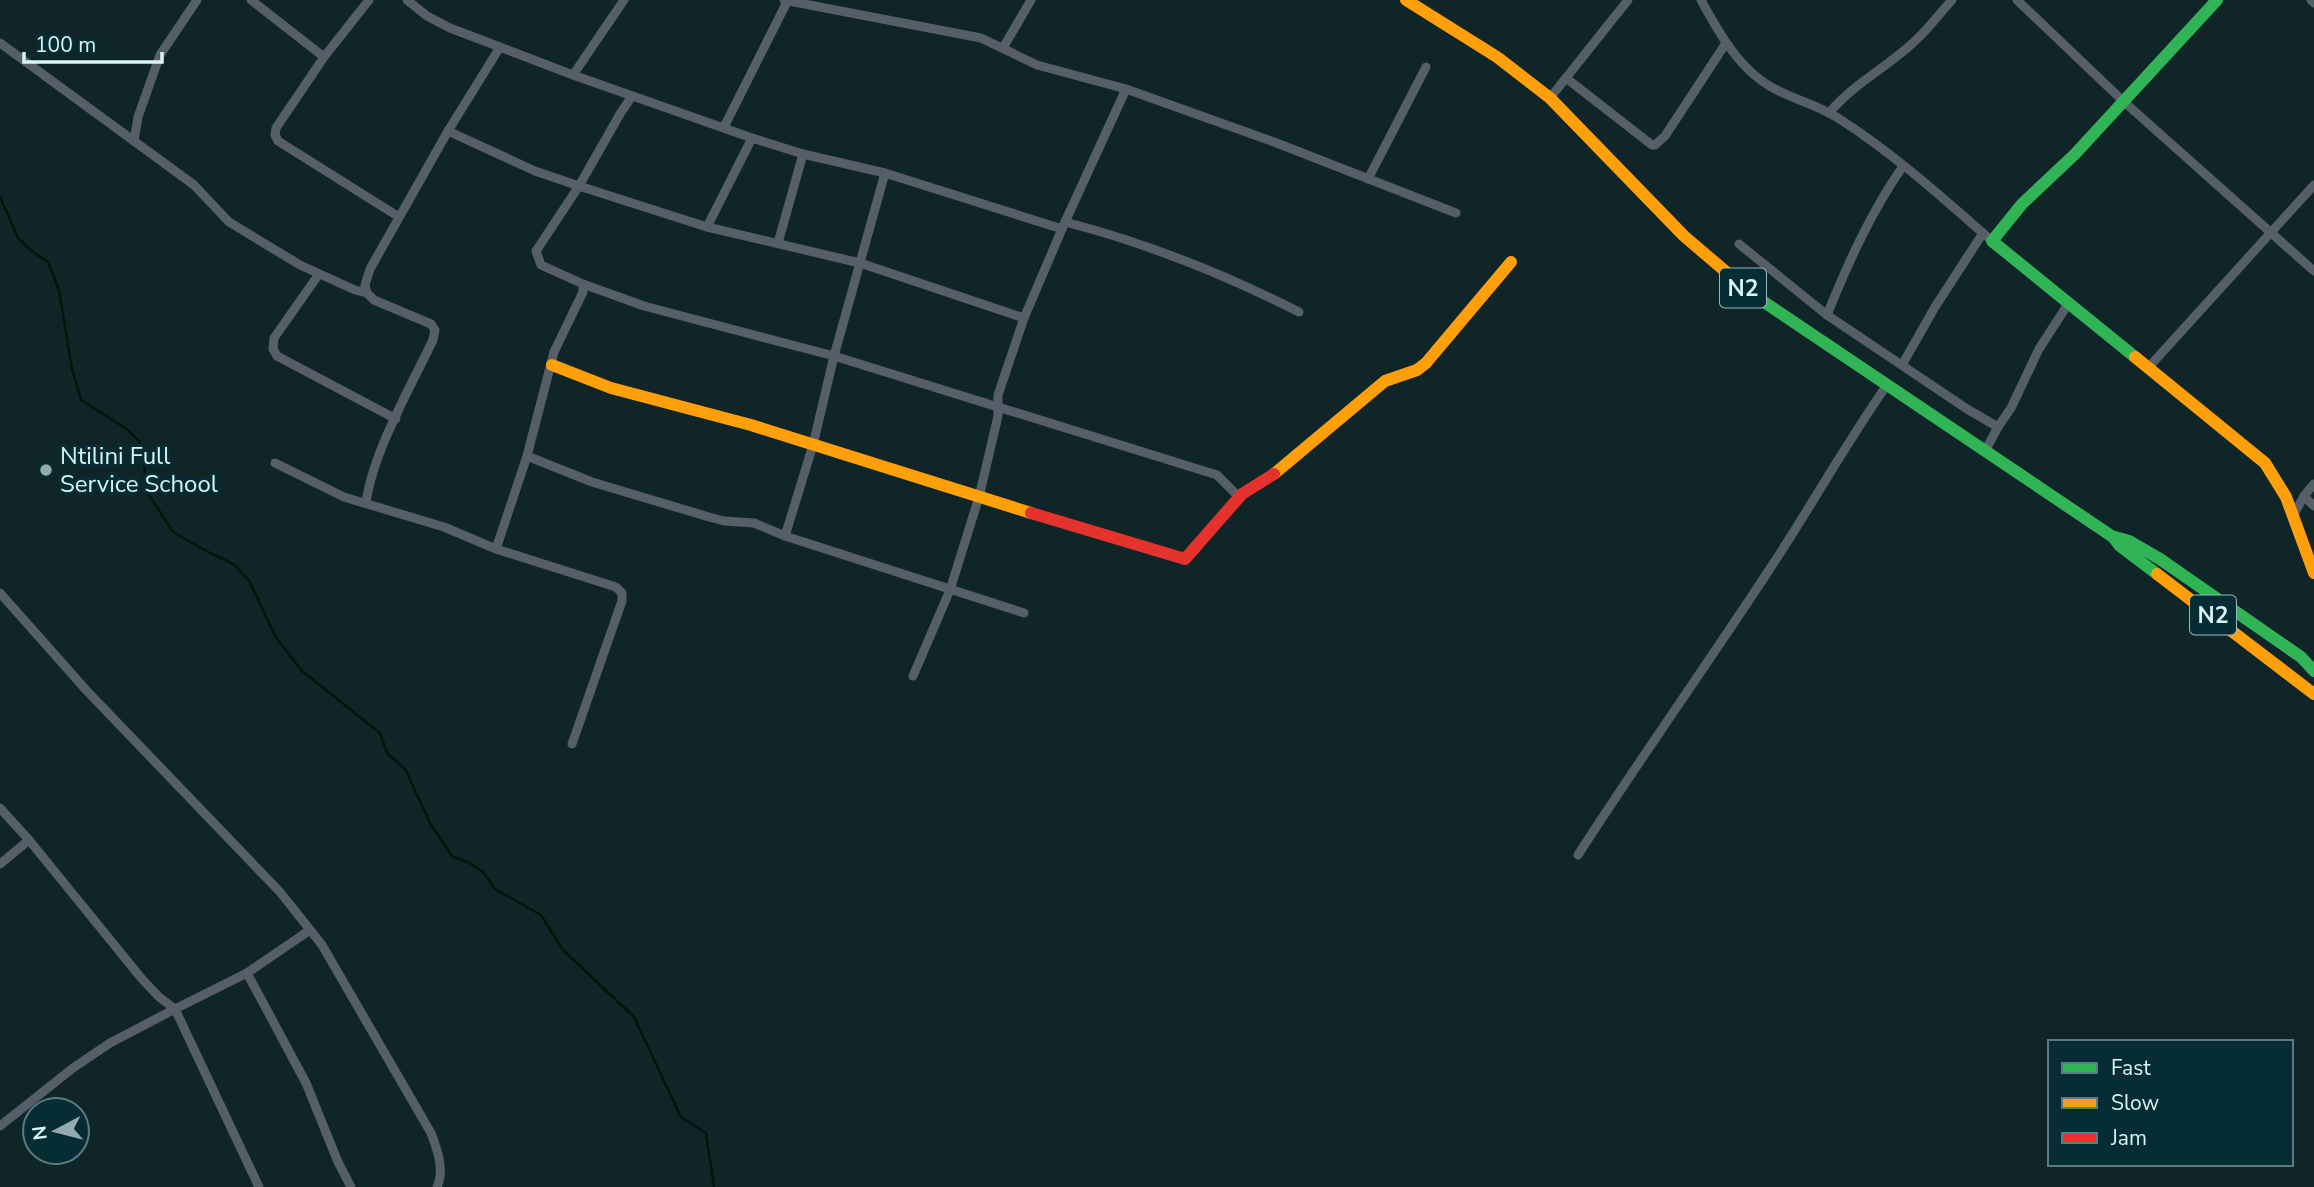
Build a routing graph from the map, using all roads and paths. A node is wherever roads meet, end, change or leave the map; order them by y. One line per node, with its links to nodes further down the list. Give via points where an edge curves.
1 (198, 0): 30 (street, via 160,55 138,117)
2 (251, 0): 18 (street)
3 (369, 0): 18 (street)
4 (407, 0): 16 (street, via 450,29)
5 (624, 0): 20 (street)
6 (786, 0): 17 (street, via 981,38); 27 (street)
7 (1031, 0): 17 (street)
8 (1406, 0): 24 (main road, N2, via 1497,57)
9 (1628, 0): 21 (street)
10 (1701, 0): 15 (street)
11 (1952, 0): 26 (street, via 1916,40 1844,95)
12 (2017, 0): 25 (street)
13 (2217, 0): 25 (main road)
14 (0, 43): 30 (street)
15 (1726, 43): 21 (street, via 1656,145); 26 (street, via 1772,88)
16 (500, 47): 20 (street); 28 (street)
17 (1003, 48): 22 (street, via 1037,65)
18 (324, 57): 38 (street, via 275,135)
19 (1426, 67): 34 (street)
20 (573, 75): 23 (street)
21 (1566, 78): 24 (street)
22 (1126, 89): 34 (street); 39 (street)
23 (632, 96): 27 (street); 36 (street)
24 (1550, 98): 59 (main road, N2, via 1684,236 1748,291)
25 (2123, 101): 41 (street); 42 (main road)
26 (1829, 113): 32 (street)
27 (724, 127): 29 (street)
28 (448, 131): 36 (street); 38 (street)
29 (752, 138): 31 (street); 40 (street)
30 (135, 141): 48 (street, via 194,185 229,222)
31 (803, 154): 33 (street); 43 (street)
32 (1903, 166): 42 (street); 53 (street, via 1855,248)
33 (885, 173): 39 (street); 46 (street)
34 (1368, 179): 37 (street)
35 (2314, 185): 41 (street)
36 (579, 186): 40 (street); 49 (street, via 536,251 541,265)
37 (1456, 214)
38 (398, 217): 50 (street, via 370,269)
39 (1064, 226): 52 (street, via 1106,232 1178,258); 54 (street)
40 (707, 227): 43 (street)
41 (2272, 232): 47 (street); 58 (street)
42 (1988, 237): 51 (main road); 57 (street, via 1935,307)
43 (778, 243): 46 (street)
44 (1739, 244): 53 (street)
45 (1511, 262): 70 (main road, via 1426,363 1385,381 1282,470)
46 (860, 263): 54 (street); 55 (street)
47 (2314, 271)
48 (320, 274): 50 (street); 61 (street, via 274,338 273,349 277,356)
49 (583, 284): 55 (street, via 644,306); 56 (street)
50 (367, 293): 61 (street, via 435,330)
51 (2068, 304): 58 (main road); 62 (street)
52 (1299, 312)
53 (1827, 316): 57 (street)
54 (1024, 318): 60 (street)
55 (834, 356): 60 (street); 63 (street)
56 (552, 365): 63 (main road, via 634,395); 65 (street)
57 (1902, 365): 62 (street)
58 (2148, 368): 73 (main road, via 2265,463)
59 (1887, 386): 64 (main road, N2); 87 (street)
60 (998, 408): 69 (street); 70 (street, via 1217,475)
61 (396, 419): 71 (street)
62 (1998, 427): 64 (street)
63 (813, 445): 69 (main road); 74 (street)
64 (1985, 451): 75 (main road, N2)
65 (527, 456): 74 (street, via 610,487 709,517 754,523); 76 (street)
66 (275, 463): 71 (street, via 344,497)
67 (2314, 484): 68 (street)
68 (2304, 496): 72 (street); 73 (street)
69 (979, 497): 70 (main road, via 1185,559); 78 (street)
70 (1239, 497)
71 (366, 502): 76 (street)
72 (2314, 506)
73 (2293, 516): 77 (main road)
74 (785, 536): 78 (street)
75 (2113, 537): 81 (main road, N2, via 2129,541 2181,573 2301,657); 83 (main road, N2)
76 (496, 549): 84 (street, via 616,587 622,593)
77 (2314, 573)
78 (950, 590): 80 (street); 82 (street)
79 (0, 593): 89 (street, via 280,892)
80 (1024, 614)
81 (2314, 671)
82 (913, 676)
83 (2313, 692)
84 (572, 744)
85 (0, 808): 86 (street)
86 (29, 840): 88 (street); 91 (street, via 142,979)
87 (1578, 855)
88 (0, 864)
89 (310, 930): 90 (street); 95 (street, via 342,976 431,1133 440,1164)
90 (247, 973): 91 (street); 94 (street, via 306,1083)
91 (175, 1009): 92 (street, via 110,1043); 93 (street)
92 (0, 1126)
93 (259, 1187)
94 (351, 1187)
95 (437, 1187)

